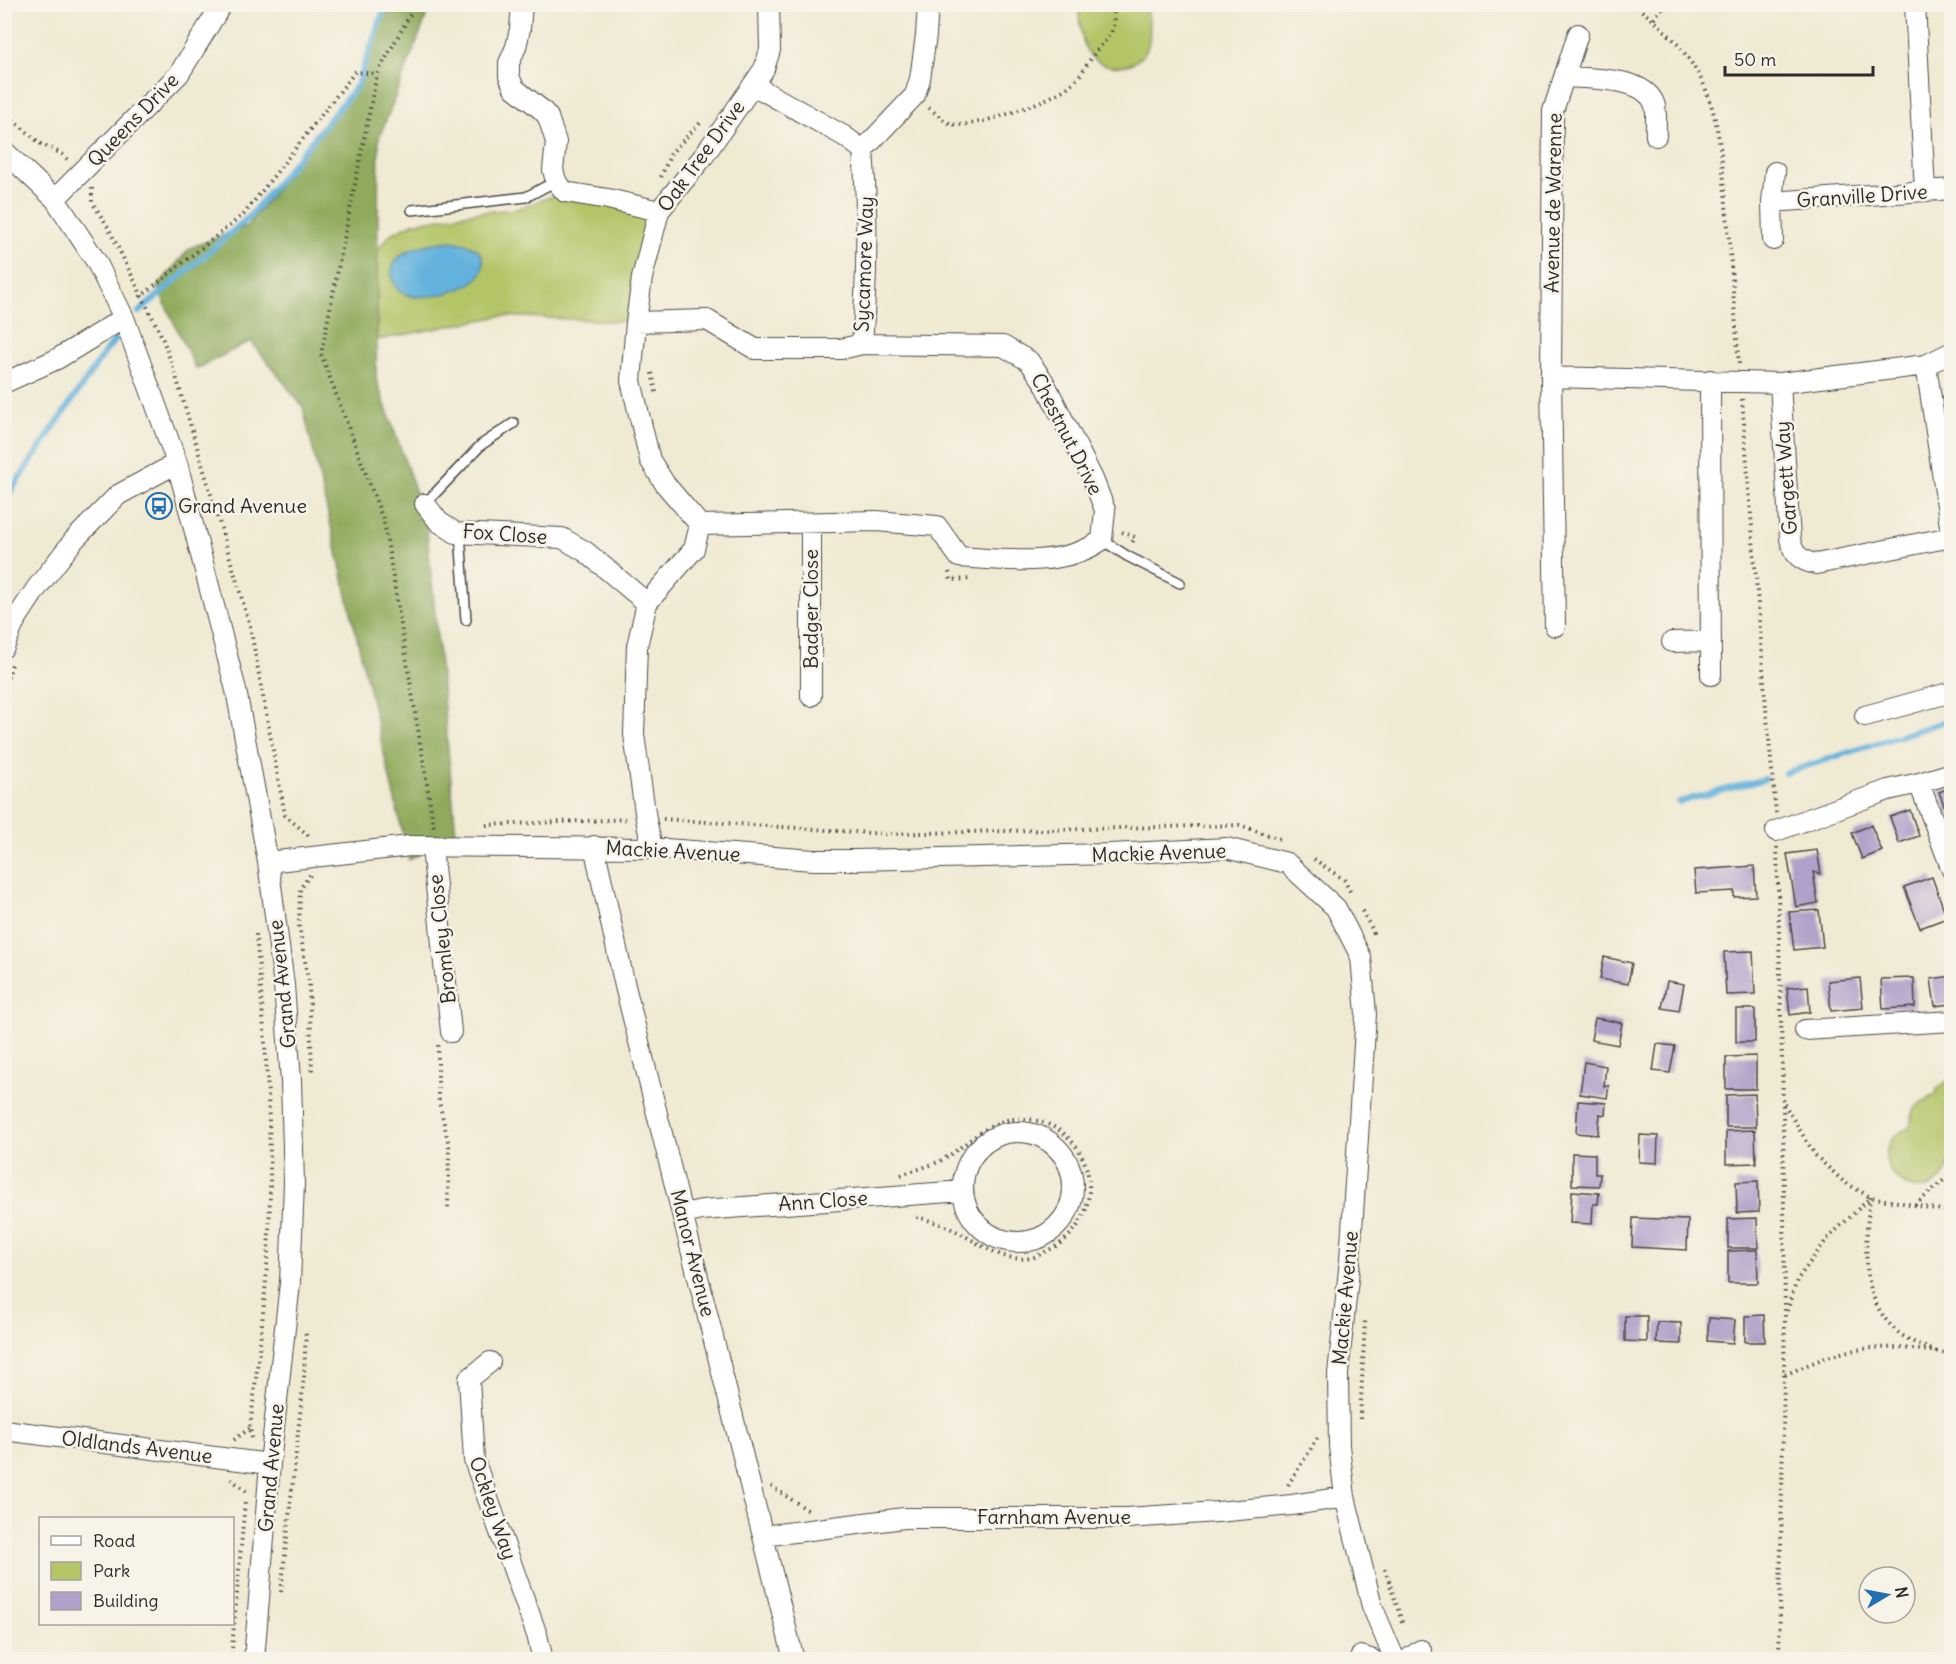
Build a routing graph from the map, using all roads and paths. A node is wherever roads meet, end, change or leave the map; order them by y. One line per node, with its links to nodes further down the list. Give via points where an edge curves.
1 (222, 4): 22 (street, Queens Drive, via 179,74)
2 (416, 4): 12 (path)
3 (522, 4): 23 (street, via 509,76 514,88 548,117 556,142)
4 (769, 4): 14 (street, Oak Tree Drive, via 770,50)
5 (928, 4): 15 (street)
6 (1112, 4): 15 (path, via 1115,20 1111,36 1086,68 1068,87 1020,110 975,124 951,124)
7 (1632, 4): 10 (path)
8 (1665, 4): 10 (path)
9 (1915, 4): 26 (street)
10 (1654, 19): 42 (path, via 1679,46 1704,85 1718,131)
11 (1578, 34): 13 (street, Avenue de Warenne)
12 (377, 74): 32 (path, via 355,72 244,214); 75 (path, via 321,354 384,522)
13 (1564, 77): 18 (street, via 1642,88 1655,103); 40 (street, Avenue de Warenne, via 1553,111)
14 (753, 85): 19 (street); 30 (street, Oak Tree Drive, via 703,157)
15 (915, 95): 19 (street)
16 (4, 112): 22 (path, via 40,144 62,153)
17 (709, 114): 24 (path, via 670,153)
18 (1656, 136)
19 (863, 150): 36 (street, Sycamore Way, via 866,182)
20 (4, 151): 27 (street, Grand Avenue)
21 (1775, 172): 28 (street)
22 (81, 173): 27 (street, Queens Drive); 32 (path, via 92,188 92,202)
23 (556, 181): 29 (lane, via 526,197); 30 (street, via 566,192)
24 (659, 181)
25 (1952, 189): 26 (street, Granville Drive)
26 (1924, 191): 28 (street, Granville Drive)
27 (55, 199): 33 (street, Grand Avenue, via 96,261)
28 (1772, 202): 31 (street)
29 (412, 210)
30 (658, 212): 34 (street, Oak Tree Drive)
31 (1773, 240)
32 (141, 296): 35 (path)
33 (124, 318): 43 (street, via 57,359); 47 (street, Grand Avenue)
34 (636, 322): 36 (street, Sycamore Way, via 707,320 755,350 841,349); 51 (street, Oak Tree Drive, via 631,381 651,460 665,484)
35 (162, 337)
36 (861, 344): 53 (street, Chestnut Drive, via 1003,346 1029,361 1044,382 1093,479)
37 (1952, 352): 39 (street)
38 (651, 363): 45 (path)
39 (1926, 365): 44 (street); 49 (street)
40 (1551, 377): 41 (street); 61 (street, Avenue de Warenne)
41 (1710, 380): 42 (street); 62 (street)
42 (1740, 382): 44 (street); 74 (path)
43 (4, 383)
44 (1780, 383): 54 (street, Gargett Way, via 1790,539 1792,550 1804,562 1816,564)
45 (657, 398)
46 (514, 423): 48 (lane, via 481,445)
47 (177, 463): 64 (street, via 118,495 74,540 15,621); 82 (street, Grand Avenue, via 236,690)
48 (425, 504): 52 (street, Fox Close, via 439,522)
49 (1950, 513): 54 (street)
50 (811, 523): 51 (street, Badger Close); 53 (street, Badger Close, via 876,520 937,526 959,557 1008,560 1067,557); 67 (street, Badger Close)
51 (700, 525): 59 (street, via 694,549)
52 (460, 533): 59 (street, Fox Close, via 562,538 586,552); 60 (lane)
53 (1110, 535): 55 (lane); 55 (path, via 1135,537)
54 (1951, 538)
55 (1126, 556): 58 (lane)
56 (949, 569): 57 (path, via 951,580)
57 (973, 579)
58 (1180, 583)
59 (647, 603): 71 (street, via 637,646 634,735)
60 (466, 620)
61 (1555, 626)
62 (1711, 641): 63 (street); 65 (street)
63 (1672, 642)
64 (4, 647)
65 (1711, 675)
66 (1952, 692): 68 (street)
67 (811, 696)
68 (1865, 716)
69 (1952, 773): 70 (street)
70 (1919, 783): 74 (street, via 1888,790); 83 (street)
71 (656, 817): 72 (path); 78 (path, via 886,834 1239,825); 80 (street)
72 (477, 826)
73 (445, 828): 75 (path)
74 (1776, 831): 91 (path)
75 (430, 835): 79 (street, Mackie Avenue); 82 (street, Mackie Avenue, via 410,846); 90 (street, Bromley Close)
76 (309, 836): 77 (path)
77 (317, 837)
78 (1281, 840)
79 (594, 846): 80 (street, Mackie Avenue); 97 (street, Manor Avenue)
80 (652, 848): 110 (street, Mackie Avenue, via 814,860 1227,848 1287,863 1336,908 1361,957 1366,1014 1350,1260 1338,1374 1339,1446)
81 (1309, 856): 84 (path, via 1344,880)
82 (268, 862): 107 (street, Grand Avenue, via 285,1006 294,1183 290,1283)
83 (1952, 870)
84 (1355, 900)
85 (1361, 910): 87 (path)
86 (255, 925): 107 (path, via 268,1122 269,1230 250,1428)
87 (1374, 940)
88 (1952, 1021): 89 (street)
89 (1805, 1030)
90 (451, 1032)
91 (1783, 1102): 94 (path, via 1815,1155 1844,1182); 99 (path)
92 (1952, 1173): 95 (path)
93 (963, 1191): 93 (street, via 965,1172 973,1155 1004,1134 1023,1132 1041,1137 1057,1148 1068,1163 1073,1181 1066,1216 1040,1238 1023,1242 1005,1241 983,1229 967,1208); 97 (street, Ann Close)
94 (1870, 1197): 95 (path); 99 (path, via 1827,1239 1797,1280); 100 (path, via 1866,1261 1870,1286 1882,1314 1903,1336)
95 (1915, 1206): 96 (path)
96 (1952, 1212)
97 (683, 1214): 108 (street, Manor Avenue)
98 (1365, 1316): 104 (path)
99 (1785, 1316): 103 (path)
100 (1937, 1352): 101 (path); 103 (path, via 1878,1347 1822,1359)
101 (1952, 1354)
102 (490, 1362): 119 (street, Ockley Way, via 469,1379 474,1460)
103 (1785, 1375): 122 (path)
104 (1360, 1422)
105 (1325, 1428): 109 (path)
106 (4, 1430): 107 (street, Oldlands Avenue)
107 (260, 1463): 115 (path, via 243,1519); 118 (street, Grand Avenue)
108 (750, 1480): 111 (path, via 763,1481); 112 (street, Manor Avenue)
109 (1285, 1490)
110 (1345, 1497): 112 (street, Farnham Avenue, via 1127,1518 904,1518); 121 (street, Mackie Avenue, via 1372,1606)
111 (810, 1512)
112 (763, 1536): 120 (street, Manor Avenue)
113 (1382, 1559): 114 (path)
114 (1402, 1623)
115 (234, 1624)
116 (234, 1625): 117 (path)
117 (231, 1659)
118 (254, 1659)
119 (543, 1659)
120 (794, 1659)
121 (1395, 1659)
122 (1779, 1659)

